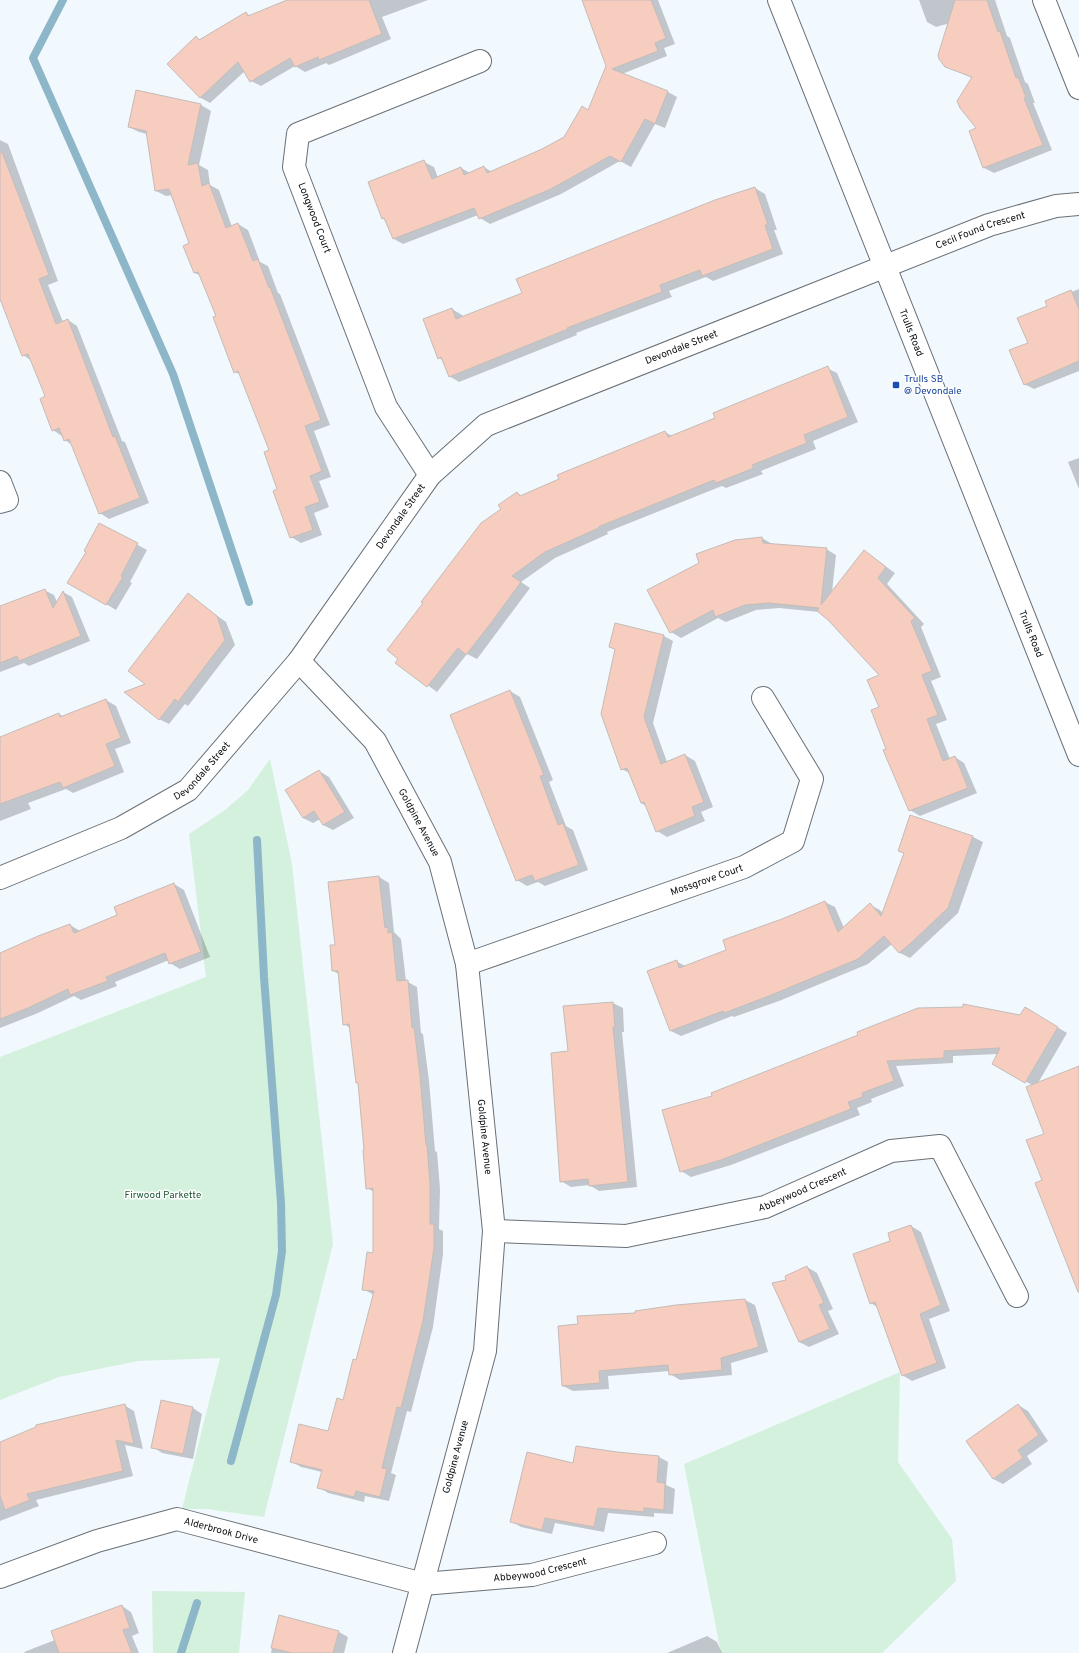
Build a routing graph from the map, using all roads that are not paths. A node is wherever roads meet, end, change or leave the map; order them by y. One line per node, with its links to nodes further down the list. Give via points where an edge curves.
1 (779, 0): 6 (street, Trulls Road)
2 (1044, 0): 4 (street)
3 (480, 61): 7 (street, Longwood Court, via 298,134 294,167 386,407)
4 (1079, 88)
5 (1079, 204): 6 (street, Cecil Found Crescent, via 1056,206 989,225)
6 (885, 267): 7 (street, Devondale Street, via 486,426); 12 (street, Trulls Road)
7 (430, 475): 10 (street, Devondale Street)
8 (0, 482): 9 (street, via 7,500)
9 (0, 502)
10 (299, 661): 13 (street, Devondale Street, via 188,790 121,828); 14 (street, Goldpine Avenue, via 375,741 440,862)
11 (763, 698): 14 (street, Mossgrove Court, via 812,779 793,841 744,867)
12 (1079, 755)
13 (0, 878)
14 (467, 964): 15 (street, Goldpine Avenue)
15 (494, 1231): 16 (street, Abbeywood Crescent, via 626,1236 765,1207 891,1151 940,1146); 19 (street, Goldpine Avenue, via 485,1351)
16 (1017, 1296)
17 (654, 1543): 19 (street, Abbeywood Crescent, via 532,1575)
18 (0, 1577): 19 (street, Alderbrook Drive, via 97,1541 177,1519)
19 (423, 1584): 20 (street, Goldpine Avenue)
20 (404, 1653)

